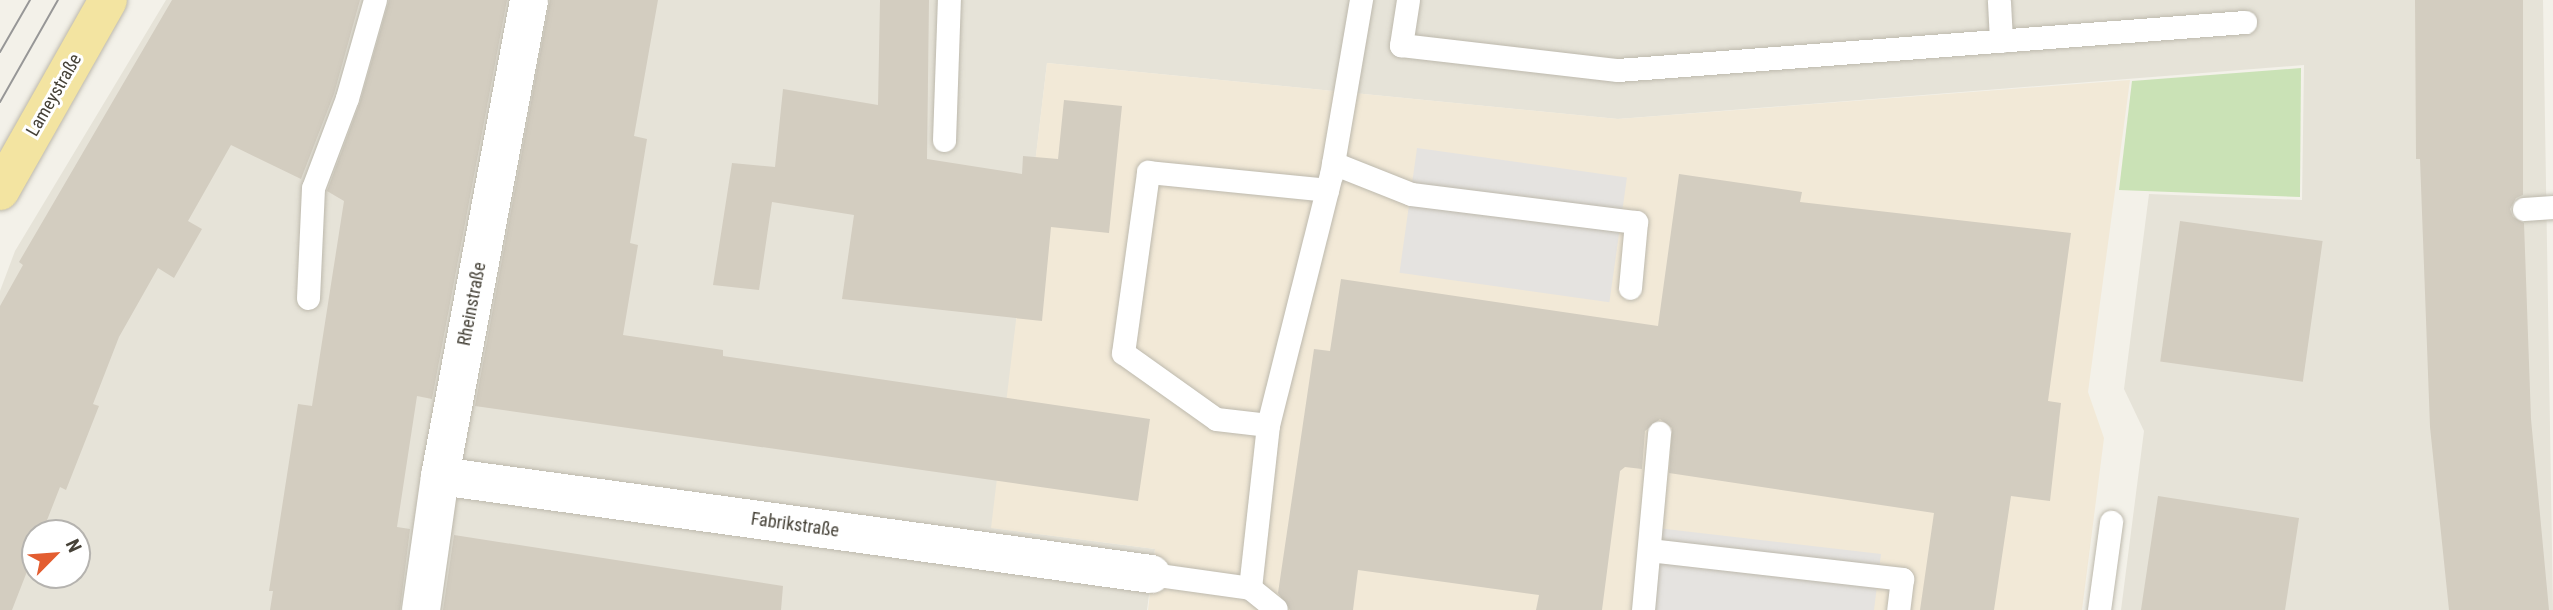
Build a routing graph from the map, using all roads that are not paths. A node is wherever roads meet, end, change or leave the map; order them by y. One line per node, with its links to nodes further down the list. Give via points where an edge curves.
1 (108, 0): 13 (main road, Lameystraße)
2 (376, 0): 17 (lane, via 347,98 313,188)
3 (530, 0): 20 (street, Rheinstraße)
4 (949, 0): 10 (lane)
5 (1360, 0): 11 (lane)
6 (1408, 0): 9 (lane, via 1402,45 1618,70)
7 (1999, 2): 9 (lane)
8 (2245, 22): 9 (lane)
9 (2001, 41)
10 (944, 140)
11 (1333, 163): 12 (lane); 16 (lane, via 1411,194 1636,222)
12 (1327, 190): 18 (lane); 18 (lane, via 1148,172 1123,353 1216,419)
13 (0, 191)
14 (2553, 207): 15 (lane)
15 (2524, 209)
16 (1630, 288)
17 (308, 298)
18 (1268, 425): 24 (lane)
19 (1659, 433): 22 (lane)
20 (440, 476): 23 (street, Fabrikstraße); 26 (street, Rheinstraße)
21 (2111, 522): 29 (lane)
22 (1649, 550): 27 (lane); 28 (lane, via 1902,579)
23 (1151, 574): 24 (lane)
24 (1250, 587): 25 (lane)
25 (1276, 608)
26 (421, 610)
27 (1643, 610)
28 (1898, 610)
29 (2099, 610)

